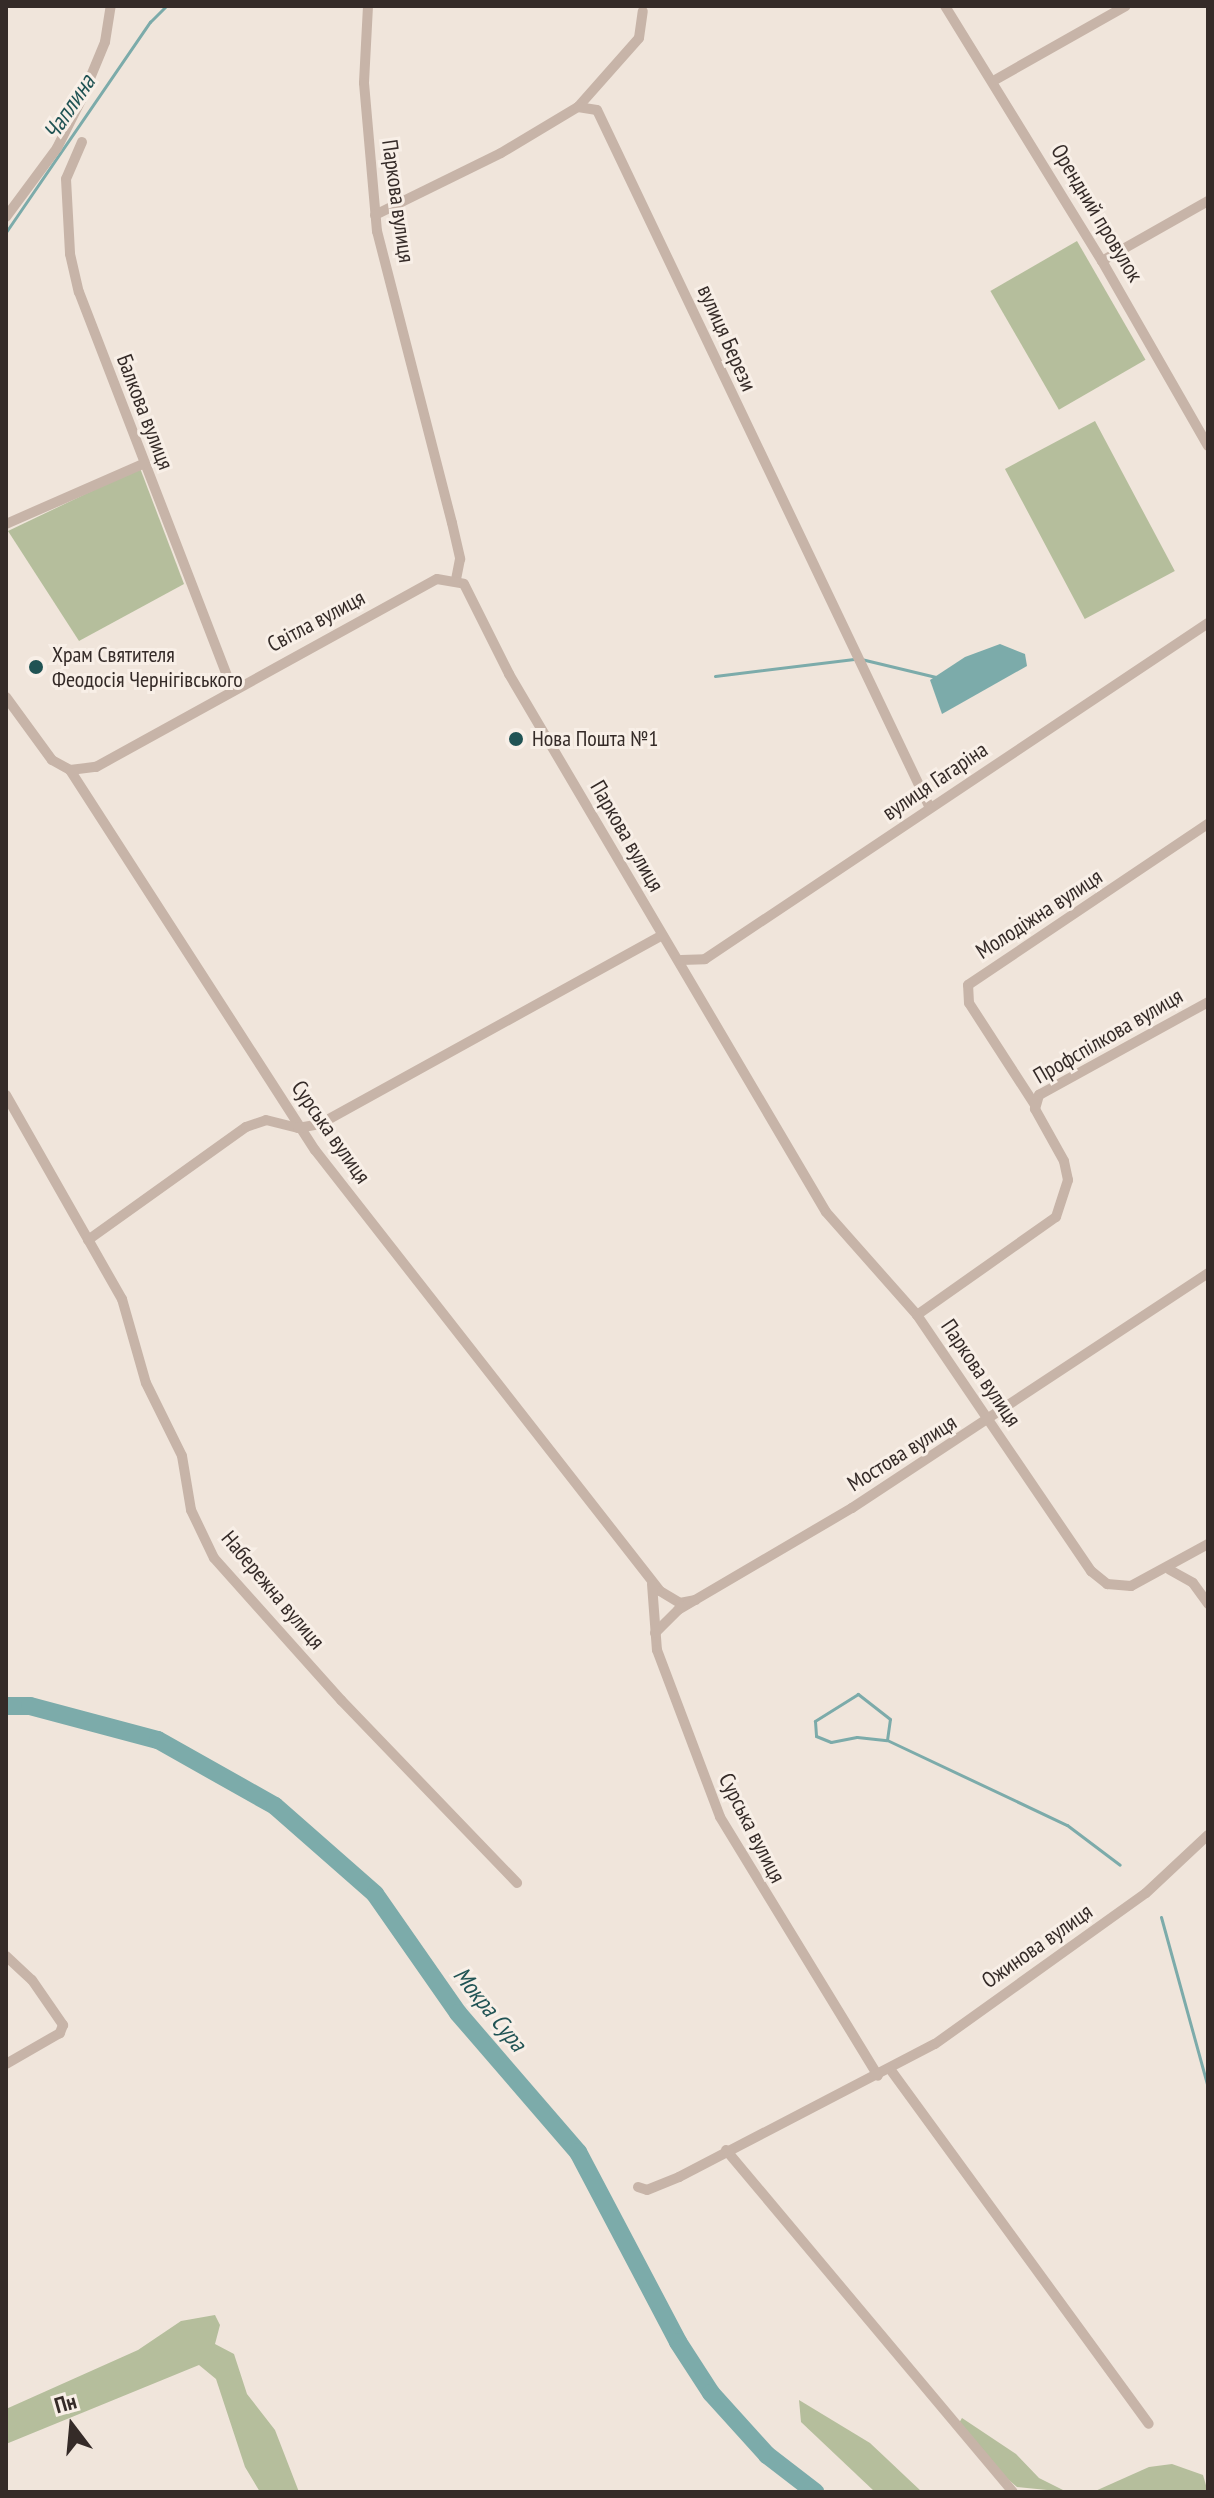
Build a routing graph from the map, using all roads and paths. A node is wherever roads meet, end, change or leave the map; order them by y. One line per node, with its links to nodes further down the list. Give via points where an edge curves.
1 (111, 6): 11 (street, via 105,42 81,100 57,148)
2 (368, 6): 10 (street, Паркова вулиця, via 364,83)
3 (945, 6): 6 (street, Орендний провулок, via 987,76)
4 (1126, 6): 6 (street)
5 (643, 11): 7 (street, via 639,38)
6 (995, 80): 12 (street, Орендний провулок)
7 (578, 107): 10 (street, via 501,153); 21 (street, вулиця Берези, via 591,107 601,116 641,211 681,284)
8 (82, 142): 14 (street, Балкова вулиця, via 66,179 70,254)
9 (1208, 201): 12 (street)
10 (375, 215): 16 (street, Паркова вулиця, via 422,420 452,523 460,559)
11 (6, 217)
12 (1102, 261): 13 (street, Орендний провулок)
13 (1208, 446)
14 (143, 464): 15 (street); 18 (street, Балкова вулиця)
15 (6, 524)
16 (456, 579): 18 (street, Світла вулиця, via 437,579); 23 (street, Паркова вулиця, via 470,591 509,674)
17 (1208, 623): 21 (street, вулиця Гагаріна)
18 (232, 688): 20 (street, Світла вулиця, via 96,767)
19 (7, 700): 20 (street, Сурська вулиця, via 52,760)
20 (70, 770): 28 (street, Сурська вулиця)
21 (930, 808): 24 (street, вулиця Гагаріна, via 705,959)
22 (1208, 824): 27 (street, Молодіжна вулиця, via 968,985 969,1003)
23 (662, 935): 24 (street, Паркова вулиця); 28 (street, via 320,1124)
24 (681, 960): 31 (street, Паркова вулиця, via 826,1212)
25 (1208, 1002): 27 (street, Профспілкова вулиця, via 1043,1092)
26 (6, 1095): 29 (street, Набережна вулиця)
27 (1035, 1105): 31 (street, Профспілкова вулиця, via 1064,1161 1065,1200 1056,1217)
28 (302, 1128): 29 (street, via 266,1120 246,1127); 35 (street, Сурська вулиця)
29 (88, 1240): 40 (street, Набережна вулиця, via 122,1299 146,1383 182,1456 191,1510 214,1558)
30 (1208, 1273): 32 (street, Мостова вулиця)
31 (917, 1315): 32 (street, Паркова вулиця)
32 (989, 1421): 34 (street, Паркова вулиця, via 1091,1571 1107,1584 1131,1586); 36 (street, Мостова вулиця)
33 (1208, 1544): 34 (street)
34 (1170, 1570): 37 (street, via 1193,1583)
35 (648, 1575): 36 (street, Сурська вулиця, via 672,1601); 38 (street, Сурська вулиця, via 656,1595)
36 (696, 1600): 38 (street, Мостова вулиця, via 668,1617)
37 (1208, 1604)
38 (655, 1633): 44 (street, Сурська вулиця, via 665,1676 720,1817)
39 (1208, 1835): 43 (street, Ожинова вулиця, via 1134,1902 935,2044)
40 (517, 1883)
41 (6, 1956): 42 (street, via 32,1980 63,2028)
42 (6, 2064)
43 (890, 2069): 44 (street, Ожинова вулиця); 47 (street)
44 (878, 2076): 45 (street, Ожинова вулиця)
45 (726, 2150): 46 (street, Ожинова вулиця, via 657,2187); 48 (street)
46 (638, 2187)
47 (1149, 2424)
48 (1013, 2492)

